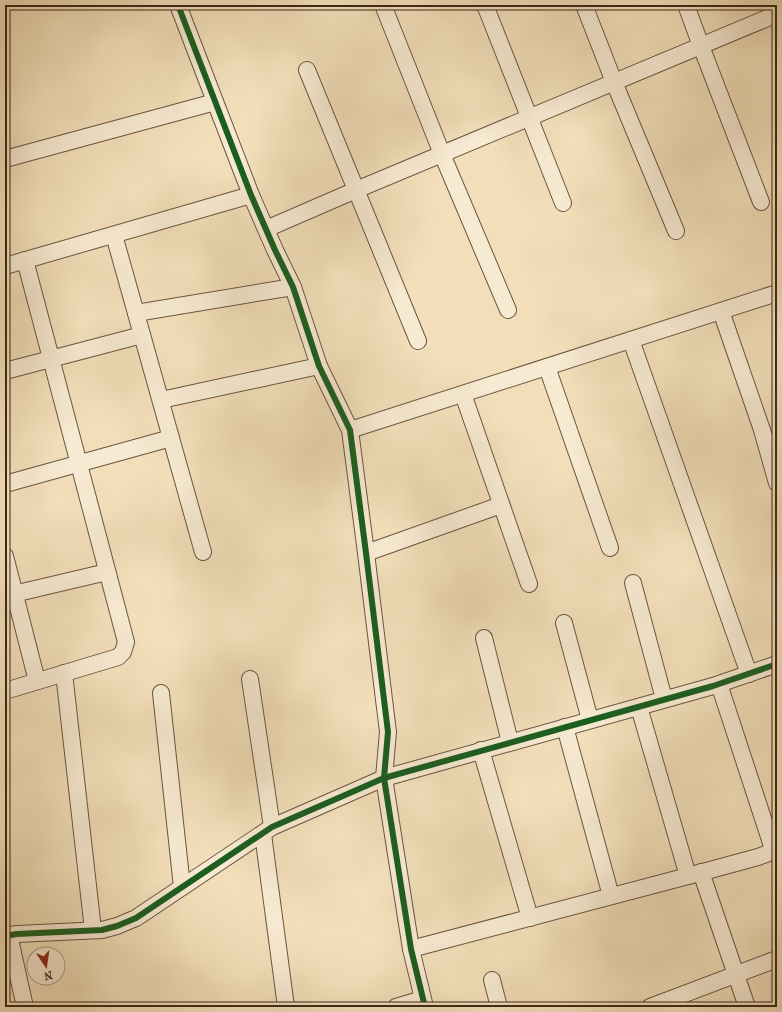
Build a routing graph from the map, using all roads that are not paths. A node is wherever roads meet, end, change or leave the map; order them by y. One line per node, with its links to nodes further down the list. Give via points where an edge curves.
1 (178, 5): 10 (street)
2 (383, 5): 12 (street)
3 (485, 5): 11 (street)
4 (584, 5): 9 (street)
5 (686, 5): 7 (street)
6 (777, 14): 7 (street)
7 (701, 46): 9 (street); 16 (street)
8 (307, 70): 14 (street)
9 (614, 82): 11 (street); 19 (street)
10 (215, 102): 13 (street); 15 (street)
11 (529, 118): 12 (street); 17 (street)
12 (442, 154): 14 (street); 25 (street)
13 (5, 159)
14 (356, 190): 18 (street); 30 (street)
15 (251, 195): 18 (street); 20 (street)
16 (761, 202)
17 (563, 203)
18 (266, 229): 23 (street)
19 (676, 231)
20 (114, 234): 21 (street); 27 (street)
21 (25, 260): 22 (street); 31 (street)
22 (5, 266)
23 (293, 287): 27 (street); 32 (street)
24 (777, 293): 26 (street)
25 (508, 310)
26 (721, 311): 29 (street); 40 (street)
27 (136, 313): 28 (street)
28 (142, 334): 31 (street); 36 (street)
29 (631, 340): 33 (street); 55 (street)
30 (418, 341)
31 (51, 359): 34 (street); 39 (street)
32 (319, 366): 36 (street); 37 (street)
33 (547, 367): 35 (street); 43 (street)
34 (5, 371)
35 (463, 394): 37 (street); 42 (street)
36 (160, 400): 38 (street)
37 (350, 430): 45 (street)
38 (171, 438): 39 (street); 44 (street)
39 (79, 464): 41 (street); 47 (street)
40 (777, 482)
41 (5, 484)
42 (501, 505): 45 (street); 49 (street)
43 (610, 548)
44 (203, 552)
45 (366, 553): 67 (street, via 388,732)
46 (5, 556): 50 (street)
47 (107, 572): 50 (street); 54 (street, via 126,642 123,652 118,657)
48 (634, 583): 61 (street)
49 (529, 584)
50 (10, 595): 57 (street)
51 (564, 623): 63 (street)
52 (484, 638): 65 (street)
53 (777, 664): 55 (street)
54 (64, 673): 57 (street); 74 (street)
55 (749, 674): 58 (street)
56 (250, 680): 68 (street)
57 (37, 681): 59 (street)
58 (719, 684): 61 (street); 69 (street)
59 (5, 691)
60 (161, 693): 71 (street)
61 (664, 699): 62 (street)
62 (639, 707): 63 (street); 70 (street)
63 (590, 720): 64 (street)
64 (565, 727): 65 (street); 72 (street)
65 (510, 742): 66 (street)
66 (481, 750): 67 (street); 73 (street)
67 (384, 778): 68 (street); 76 (street)
68 (268, 831): 71 (street); 82 (street)
69 (775, 851): 70 (street)
70 (694, 874): 72 (street); 78 (street)
71 (182, 887): 74 (street, via 136,918 117,926)
72 (611, 896): 73 (street)
73 (530, 918): 76 (street)
74 (93, 930): 75 (street)
75 (7, 935): 81 (street)
76 (412, 948): 80 (street)
77 (777, 959): 78 (street)
78 (735, 975): 85 (street); 86 (street)
79 (492, 980): 84 (street)
80 (424, 1003): 83 (street)
81 (25, 1007)
82 (286, 1007)
83 (396, 1007)
84 (499, 1007)
85 (650, 1007)
86 (747, 1007)

